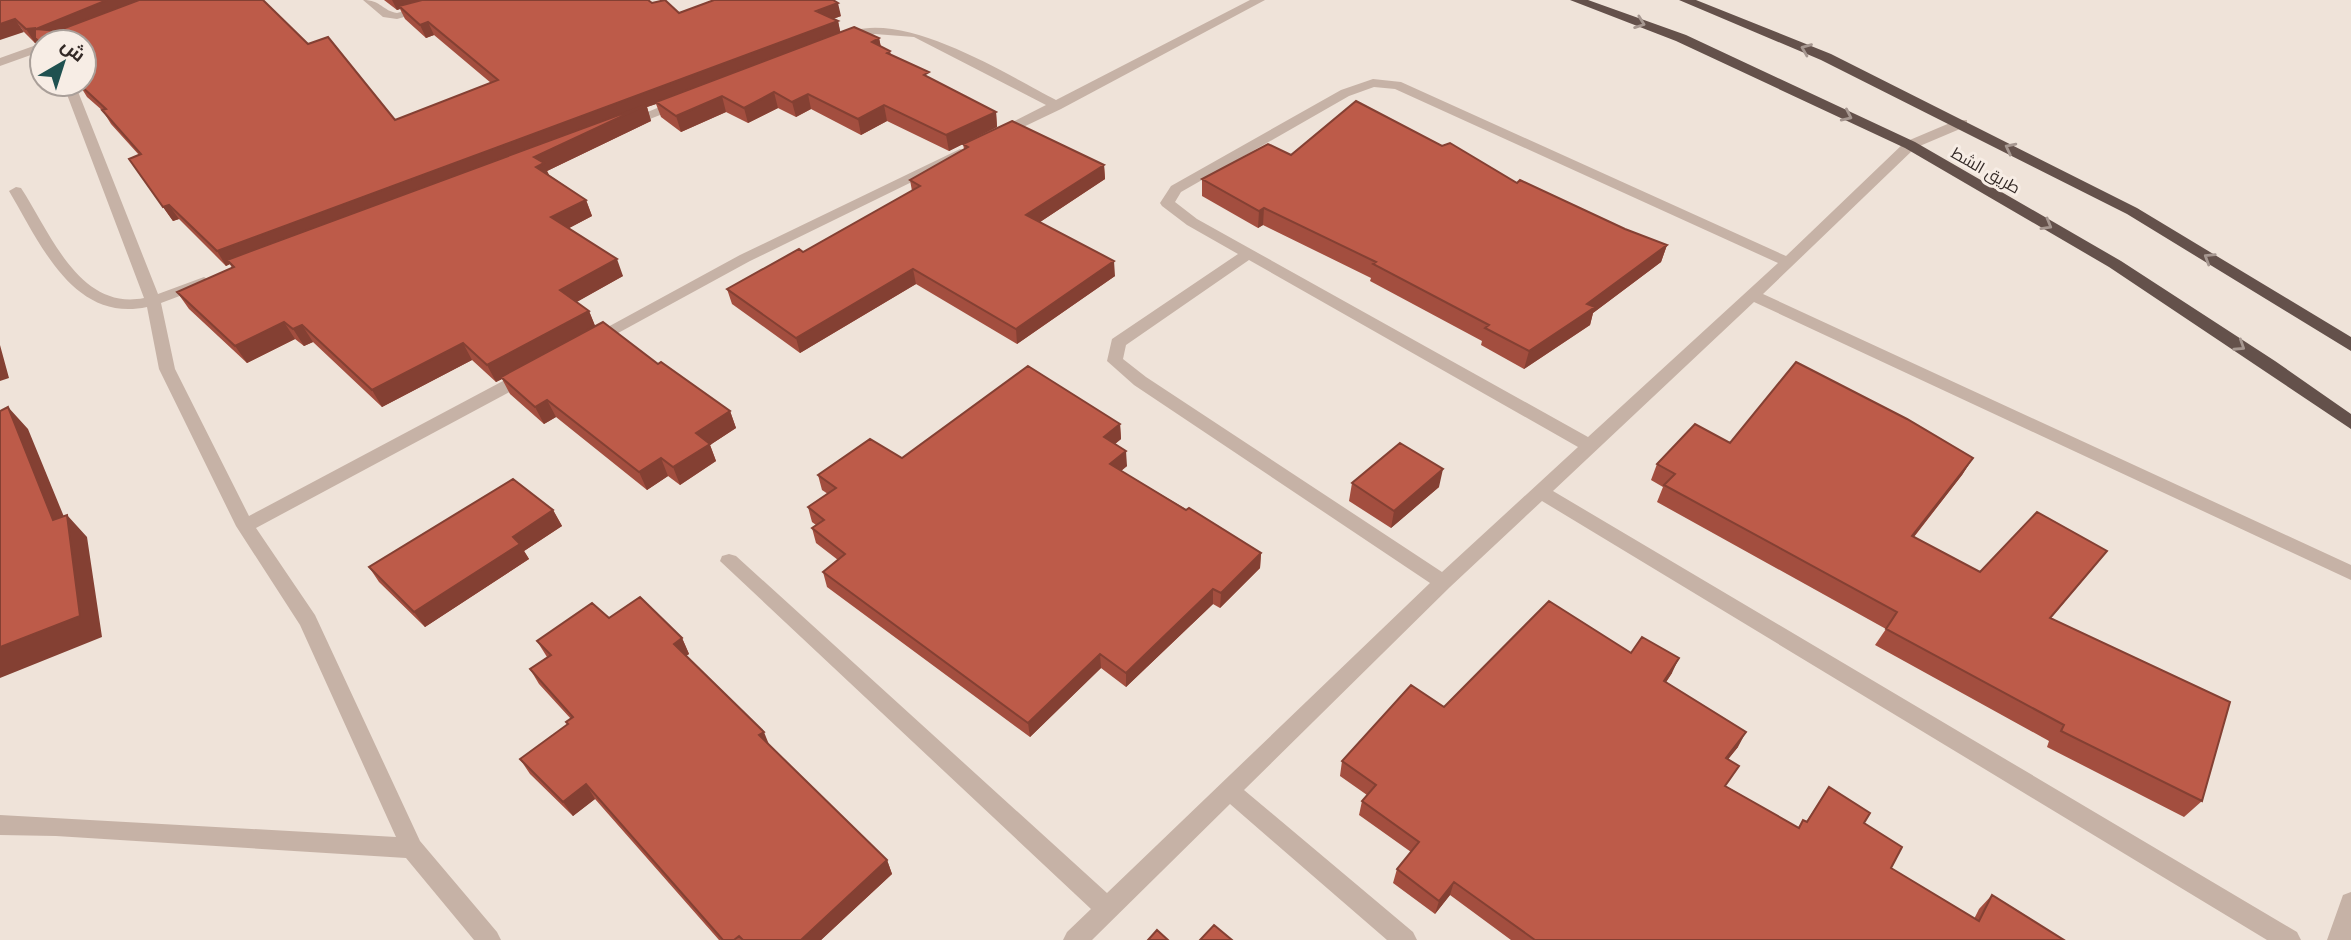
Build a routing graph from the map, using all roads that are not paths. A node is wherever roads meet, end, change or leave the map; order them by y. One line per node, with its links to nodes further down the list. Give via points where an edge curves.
1 (369, 0): 2 (street, via 387,15 397,16)
2 (458, 0)
3 (1259, 0): 11 (street)
4 (1576, 0): 14 (highway, طريق الشط, one-way to 14, via 1682,38)
5 (1685, 0): 12 (highway, طريق الشط, one-way to 5, via 1826,57)
6 (828, 45): 11 (street, via 872,29 909,31)
7 (28, 52): 8 (street)
8 (0, 62)
9 (74, 98): 20 (street)
10 (691, 99): 13 (street)
11 (1057, 106): 22 (street, via 745,258)
12 (1962, 123): 14 (street); 21 (highway, طريق الشط, one-way to 12, via 2132,211)
13 (608, 131)
14 (1910, 145): 17 (street); 24 (highway, طريق الشط, one-way to 24, via 2115,264)
15 (16, 191): 20 (street, via 72,280 118,304)
16 (1249, 253): 17 (street, via 1167,203 1176,189 1345,93 1373,83 1420,94); 25 (street); 30 (street, via 1118,343 1115,361)
17 (1788, 262): 19 (street)
18 (218, 277): 20 (street)
19 (1753, 295): 25 (street); 29 (street)
20 (153, 300): 27 (street, via 167,369)
21 (2351, 345)
22 (576, 349)
23 (540, 368): 27 (street)
24 (2351, 423)
25 (1590, 446): 26 (street)
26 (1541, 492): 30 (street); 39 (street)
27 (245, 526): 33 (street, via 308,621)
28 (729, 561): 35 (street)
29 (2351, 573)
30 (1443, 582): 31 (street)
31 (1228, 789): 35 (street); 38 (street)
32 (0, 825): 33 (street)
33 (412, 848): 36 (street)
34 (2351, 903): 40 (street)
35 (1107, 908): 37 (street)
36 (489, 940)
37 (1075, 940)
38 (1405, 940)
39 (2289, 940)
40 (2339, 940)

